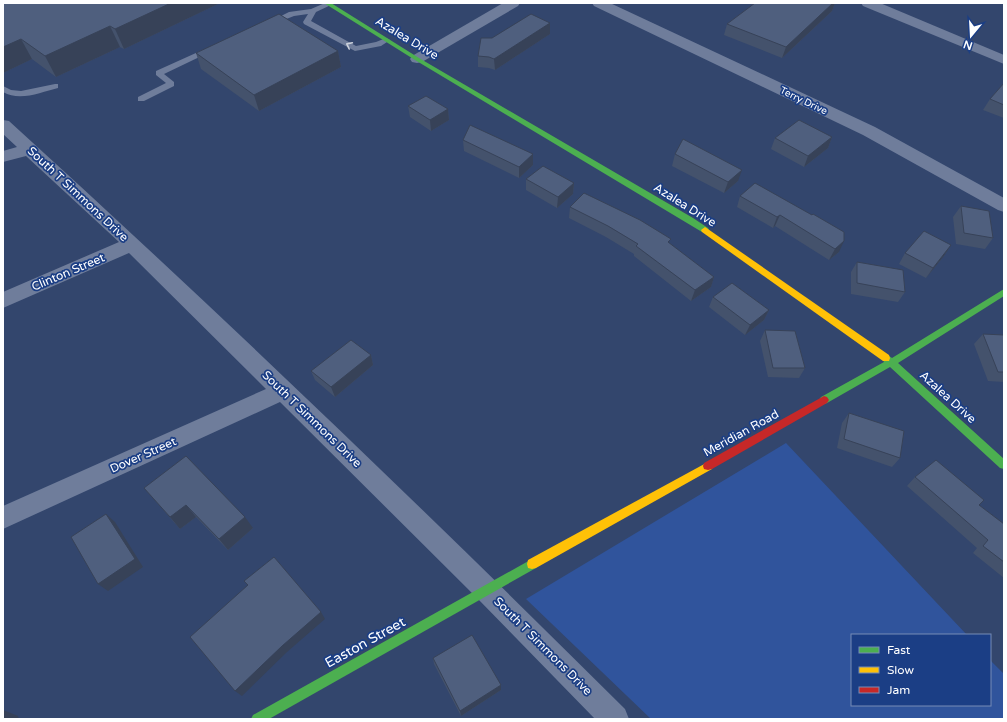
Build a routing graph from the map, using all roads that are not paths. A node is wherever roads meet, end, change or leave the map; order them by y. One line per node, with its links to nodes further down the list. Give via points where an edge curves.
1 (513, 3): 9 (street)
2 (600, 3): 17 (street, Terry Drive, via 869,131)
3 (868, 3): 10 (street)
4 (328, 4): 5 (lane); 7 (street, Azalea Drive)
5 (313, 12): 6 (lane, via 292,14); 7 (lane, one-way to 5, via 355,49 307,22)
6 (263, 27)
7 (386, 40): 9 (street, Azalea Drive)
8 (214, 48): 13 (lane, via 159,73 171,84)
9 (417, 59): 21 (street, Azalea Drive, via 690,220)
10 (1004, 60)
11 (55, 86): 12 (lane, via 20,95)
12 (3, 88)
13 (141, 99)
14 (3, 124): 15 (street, South T Simmons Drive)
15 (29, 149): 16 (street); 18 (street, South T Simmons Drive)
16 (3, 157)
17 (1004, 206)
18 (132, 244): 20 (street, Clinton Street); 22 (street, South T Simmons Drive)
19 (1004, 292): 21 (street, Meridian Road)
20 (3, 300)
21 (892, 362): 23 (street, Azalea Drive); 25 (street, Meridian Road)
22 (283, 391): 24 (street, Dover Street); 25 (street, South T Simmons Drive)
23 (1004, 465)
24 (3, 518)
25 (487, 590): 26 (street, Easton Street); 27 (street, South T Simmons Drive)
26 (257, 719)
27 (615, 719)

